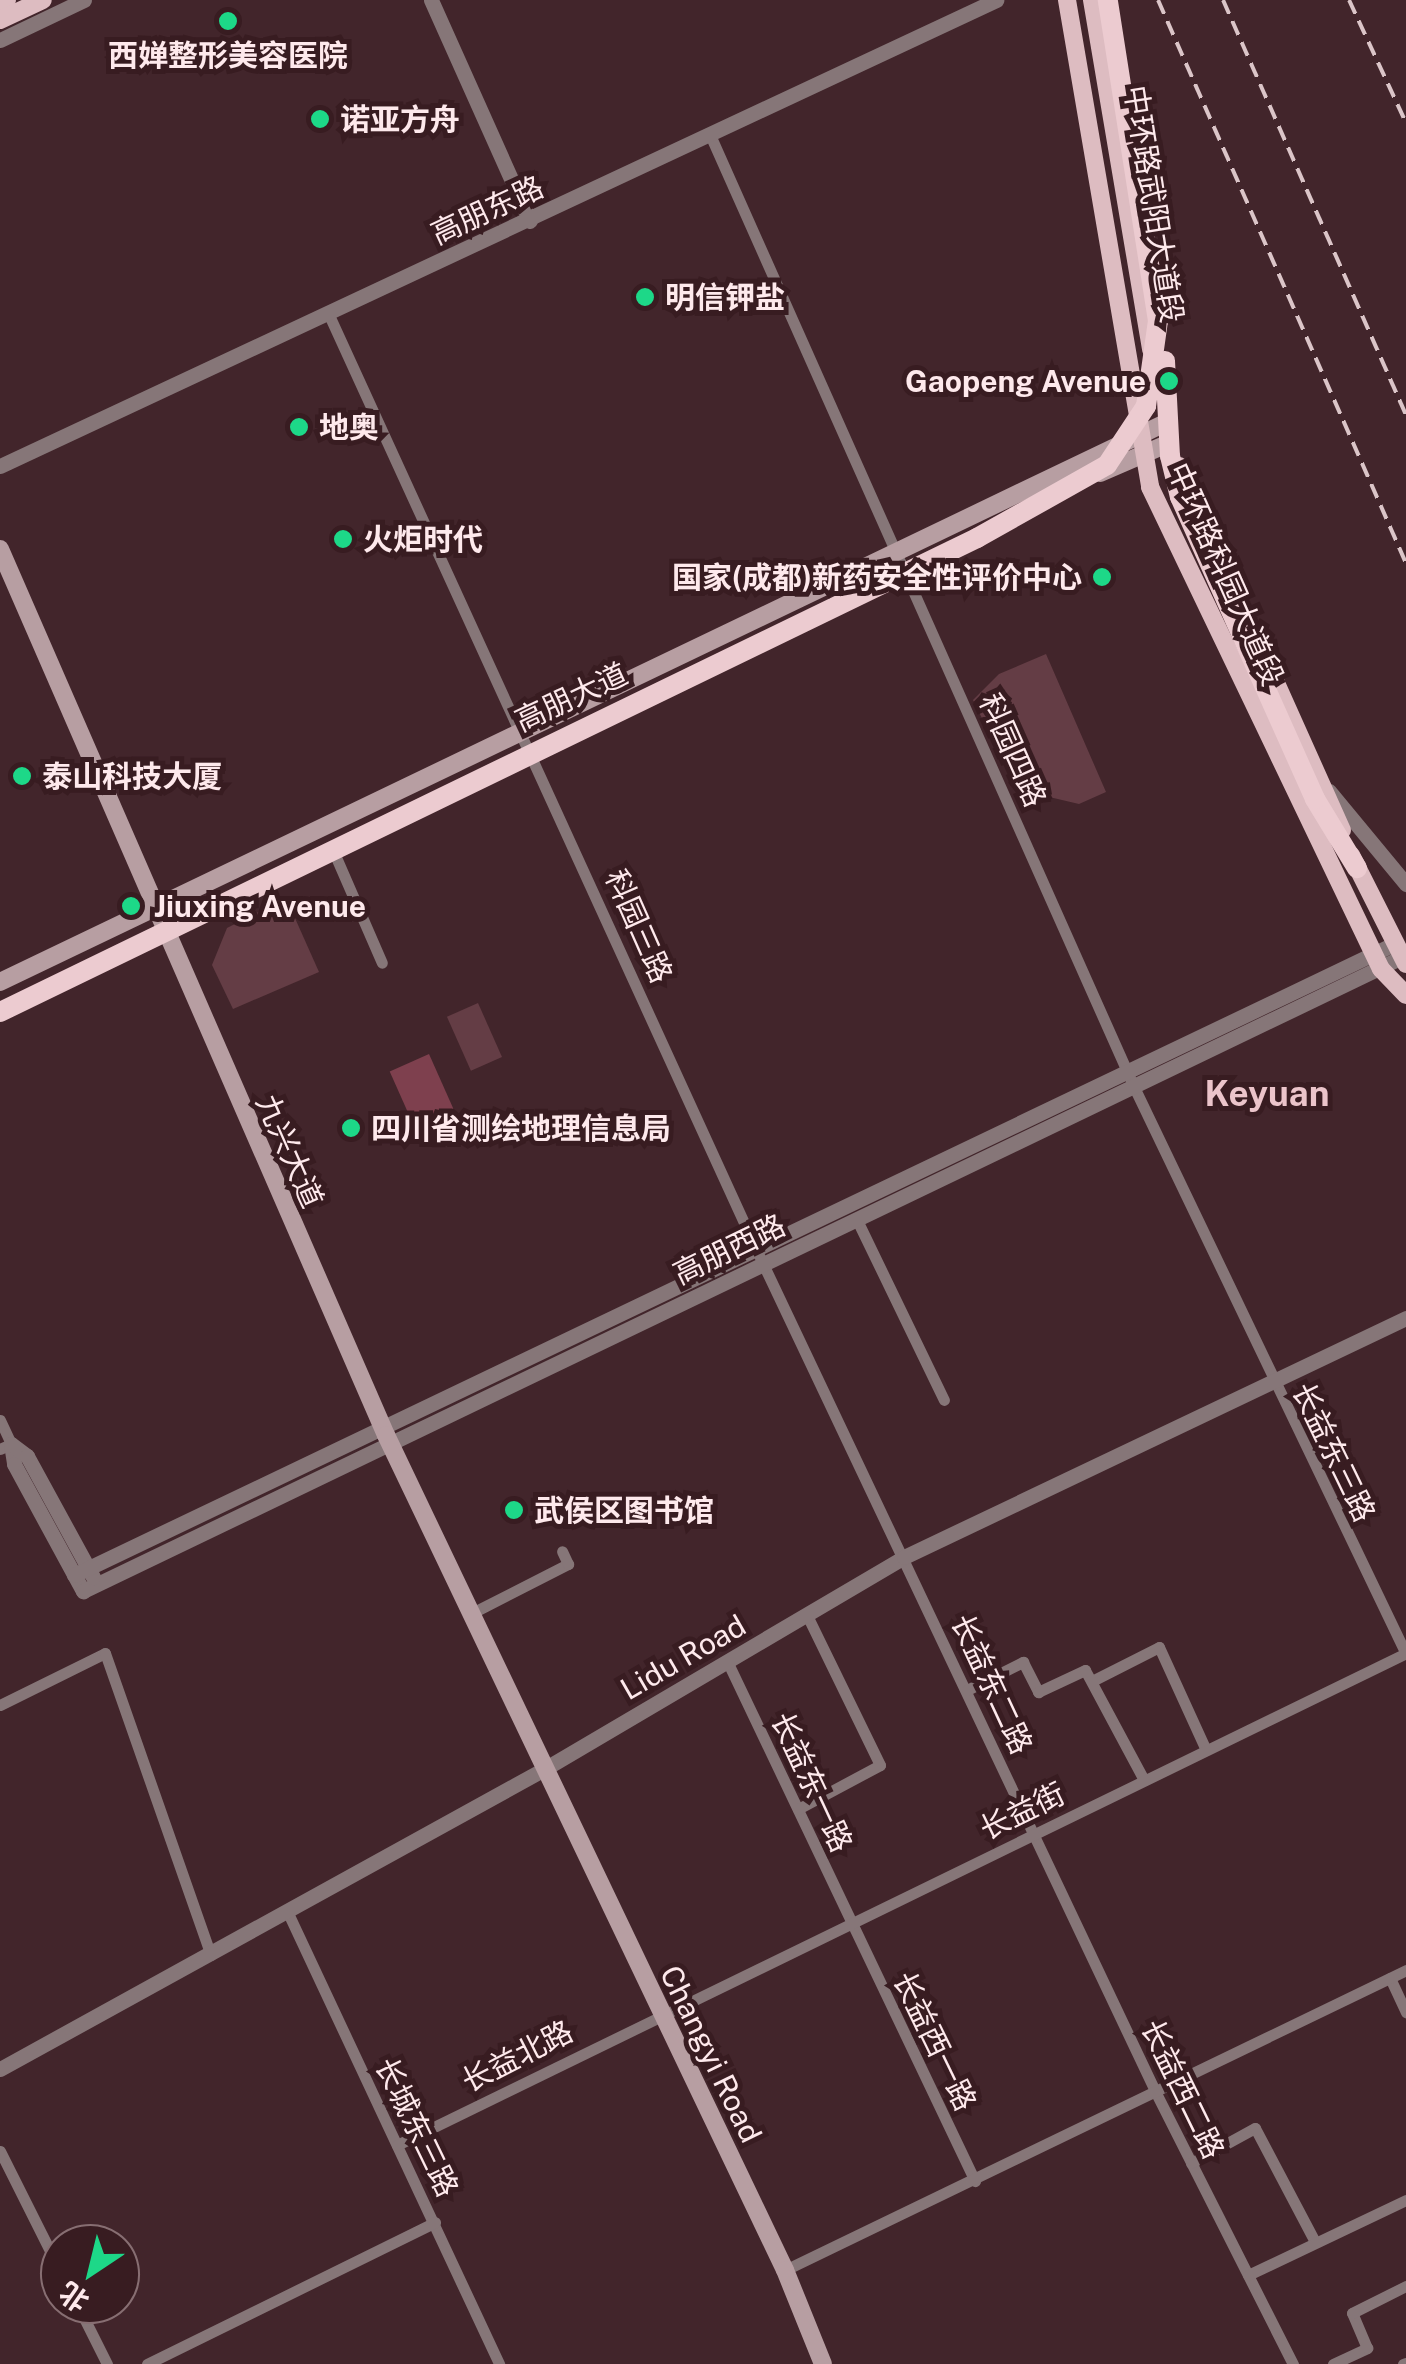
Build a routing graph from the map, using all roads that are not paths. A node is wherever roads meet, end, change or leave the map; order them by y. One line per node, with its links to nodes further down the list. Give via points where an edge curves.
1 (7, 0): 9 (main road)
2 (43, 0): 10 (main road)
3 (84, 0): 11 (street)
4 (431, 0): 13 (street)
5 (996, 0): 12 (street, 高朋东路)
6 (1066, 0): 17 (main road, 中环路科园大道段)
7 (1092, 0): 16 (main road, 中环路武阳大道段)
8 (1108, 0): 15 (highway, bridge)
9 (0, 4)
10 (0, 20)
11 (0, 40)
12 (711, 137): 13 (street, 高朋东路); 21 (street, 科园四路)
13 (530, 221): 14 (street, 高朋东路)
14 (329, 315): 19 (street, 高朋东路); 22 (street, 科园三路)
15 (1158, 321): 23 (highway, bridge, via 1180,497); 28 (highway, bridge, via 1146,406 1118,452 1087,482)
16 (1163, 424): 17 (main road, 高朋大道); 18 (main road, 中环路武阳大道段)
17 (1143, 444): 18 (main road, 高朋大道); 21 (main road, 高朋大道); 30 (main road, 中环路科园大道段, via 1150,487)
18 (1167, 444): 23 (main road, 中环路武阳大道段)
19 (0, 466)
20 (0, 550): 27 (main road, 九兴大道)
21 (902, 562): 22 (main road, 高朋大道); 36 (street, 科园四路)
22 (527, 739): 24 (main road, 高朋大道); 27 (main road, 高朋大道); 28 (highway, bridge, via 414,819 181,934); 38 (street, 科园三路)
23 (1320, 792): 25 (highway); 26 (street)
24 (330, 844): 27 (main road, 高朋大道); 31 (street)
25 (1357, 868): 29 (main road)
26 (1406, 884)
27 (156, 916): 32 (main road, 高朋大道); 34 (main road, 高朋大道); 43 (main road, 九兴大道)
28 (122, 953): 35 (highway, bridge)
29 (1399, 956): 30 (street, 高朋西路)
30 (1378, 962): 33 (main road); 36 (street, 高朋西路)
31 (382, 963)
32 (0, 982)
33 (1406, 995)
34 (0, 1002)
35 (0, 1012)
36 (1131, 1080): 37 (street, 高朋西路); 38 (street, 高朋西路); 40 (street, 科园四路)
37 (856, 1218): 38 (street, 高朋西路); 41 (street)
38 (760, 1256): 43 (street, 高朋西路); 46 (street, 科园三路)
39 (1406, 1318): 40 (street, Lidu Road)
40 (1272, 1382): 46 (street, Lidu Road); 50 (street, 长益东三路)
41 (944, 1400)
42 (0, 1420): 44 (street)
43 (387, 1436): 47 (street, 高朋西路); 47 (street, 高朋西路, via 90,1588); 48 (main road, 九兴大道)
44 (6, 1447): 47 (street, via 26,1456)
45 (562, 1551): 48 (street, via 568,1564 531,1576)
46 (904, 1557): 49 (street, Lidu Road); 53 (street, 长益东二路)
47 (81, 1572)
48 (472, 1613): 56 (main road, 九兴大道)
49 (808, 1615): 51 (street, Lidu Road); 58 (street, via 880,1765)
50 (1406, 1653): 55 (street, 长益街)
51 (728, 1663): 56 (street, Lidu Road); 58 (street, 长益东一路)
52 (1092, 1682): 53 (street, via 1085,1670 1038,1692 1023,1662); 55 (street, via 1159,1647); 57 (street)
53 (967, 1690): 59 (street, 长益东二路)
54 (0, 1705): 62 (street, via 105,1653)
55 (1206, 1750): 57 (street, 长益街)
56 (546, 1768): 60 (street, Lidu Road); 65 (main road, Changyi Road)
57 (1144, 1780): 59 (street, 长益街)
58 (798, 1810): 61 (street, 长益东一路)
59 (1035, 1833): 61 (street, 长益街); 68 (street, 长益西二路)
60 (288, 1913): 62 (street, Lidu Road); 69 (street, 长城东三路)
61 (851, 1922): 65 (street, 长益街); 72 (street, 长益西一路)
62 (211, 1954): 67 (street, Lidu Road)
63 (1406, 1970): 64 (street)
64 (1390, 1978): 66 (street); 68 (street)
65 (660, 2012): 69 (street, 长益北路); 77 (main road, Changyi Road)
66 (1406, 2014)
67 (0, 2069)
68 (1156, 2094): 71 (street, 长益西二路); 72 (street)
69 (397, 2145): 74 (street, 长城东三路)
70 (0, 2151): 75 (street)
71 (1191, 2163): 76 (street, via 1256,2128); 78 (street, 长益西二路)
72 (975, 2180): 77 (street)
73 (1406, 2200): 76 (street)
74 (435, 2222): 83 (street); 84 (street, 长城东三路)
75 (40, 2231)
76 (1316, 2242): 78 (street)
77 (785, 2270): 85 (main road, Changyi Road)
78 (1248, 2275): 86 (street, 长益西二路)
79 (1406, 2286): 81 (street, via 1352,2313)
80 (86, 2324): 82 (street)
81 (1367, 2348): 87 (street); 88 (street)
82 (106, 2364)
83 (147, 2364)
84 (499, 2364)
85 (823, 2364)
86 (1293, 2364)
87 (1333, 2364)
88 (1375, 2364)

